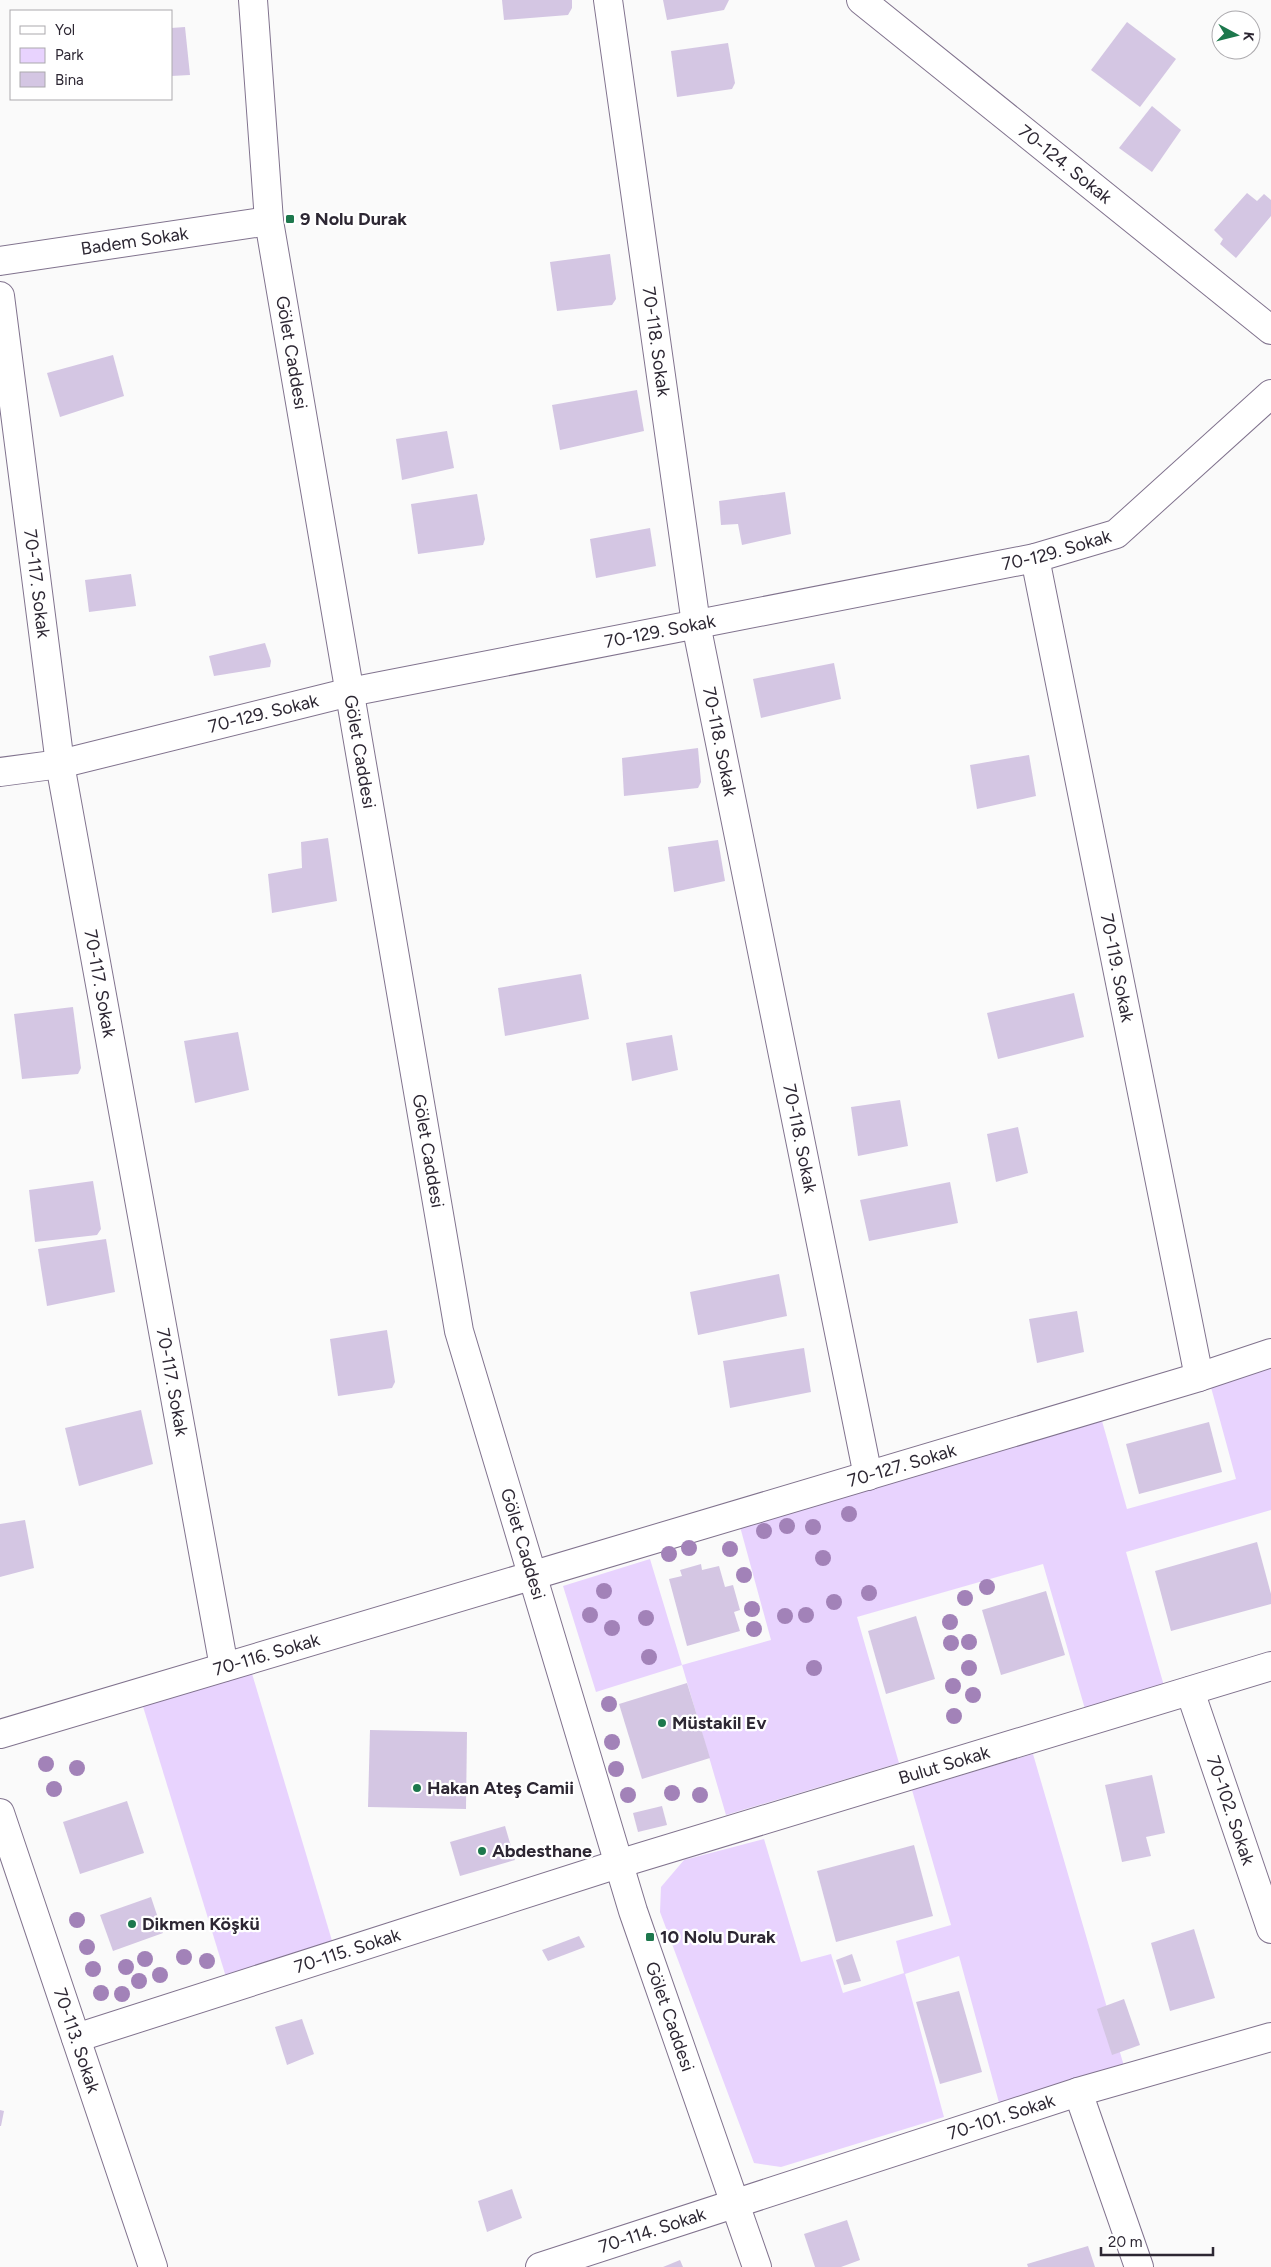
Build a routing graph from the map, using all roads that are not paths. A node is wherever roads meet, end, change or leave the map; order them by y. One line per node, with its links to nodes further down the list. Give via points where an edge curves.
1 (253, 0): 4 (street, Gölet Caddesi)
2 (608, 0): 10 (street, 70-118. Sokak)
3 (861, 0): 7 (street, 70-124. Sokak)
4 (269, 221): 5 (street, Badem Sokak); 11 (street, Gölet Caddesi)
5 (0, 261)
6 (0, 296): 12 (street, 70-117. Sokak)
7 (1271, 330)
8 (1271, 394): 9 (street, 70-129. Sokak, via 1116,534)
9 (1035, 558): 10 (street, 70-129. Sokak); 15 (street, 70-119. Sokak)
10 (696, 624): 11 (street, 70-129. Sokak); 16 (street, 70-118. Sokak)
11 (350, 692): 12 (street, 70-129. Sokak); 17 (street, Gölet Caddesi, via 459,1331)
12 (60, 764): 13 (street, 70-129. Sokak); 19 (street, 70-117. Sokak)
13 (0, 772)
14 (1271, 1353): 15 (street, 70-127. Sokak)
15 (1199, 1377): 16 (street, 70-127. Sokak)
16 (868, 1476): 17 (street, 70-127. Sokak)
17 (532, 1575): 19 (street, 70-116. Sokak); 23 (street, Gölet Caddesi)
18 (1271, 1666): 20 (street, Bulut Sokak)
19 (224, 1667): 21 (street, 70-116. Sokak)
20 (1190, 1691): 23 (street, Bulut Sokak); 24 (street, 70-102. Sokak)
21 (0, 1734)
22 (0, 1813): 26 (street, 70-113. Sokak)
23 (618, 1864): 26 (street, 70-115. Sokak); 28 (street, Gölet Caddesi)
24 (1271, 1929)
25 (1271, 2037): 27 (street, 70-101. Sokak)
26 (76, 2038): 29 (street, 70-113. Sokak)
27 (1078, 2092): 28 (street, 70-101. Sokak); 32 (street)
28 (734, 2204): 30 (street, 70-114. Sokak); 31 (street, Gölet Caddesi)
29 (153, 2267)
30 (540, 2267)
31 (757, 2267)
32 (1139, 2267)

